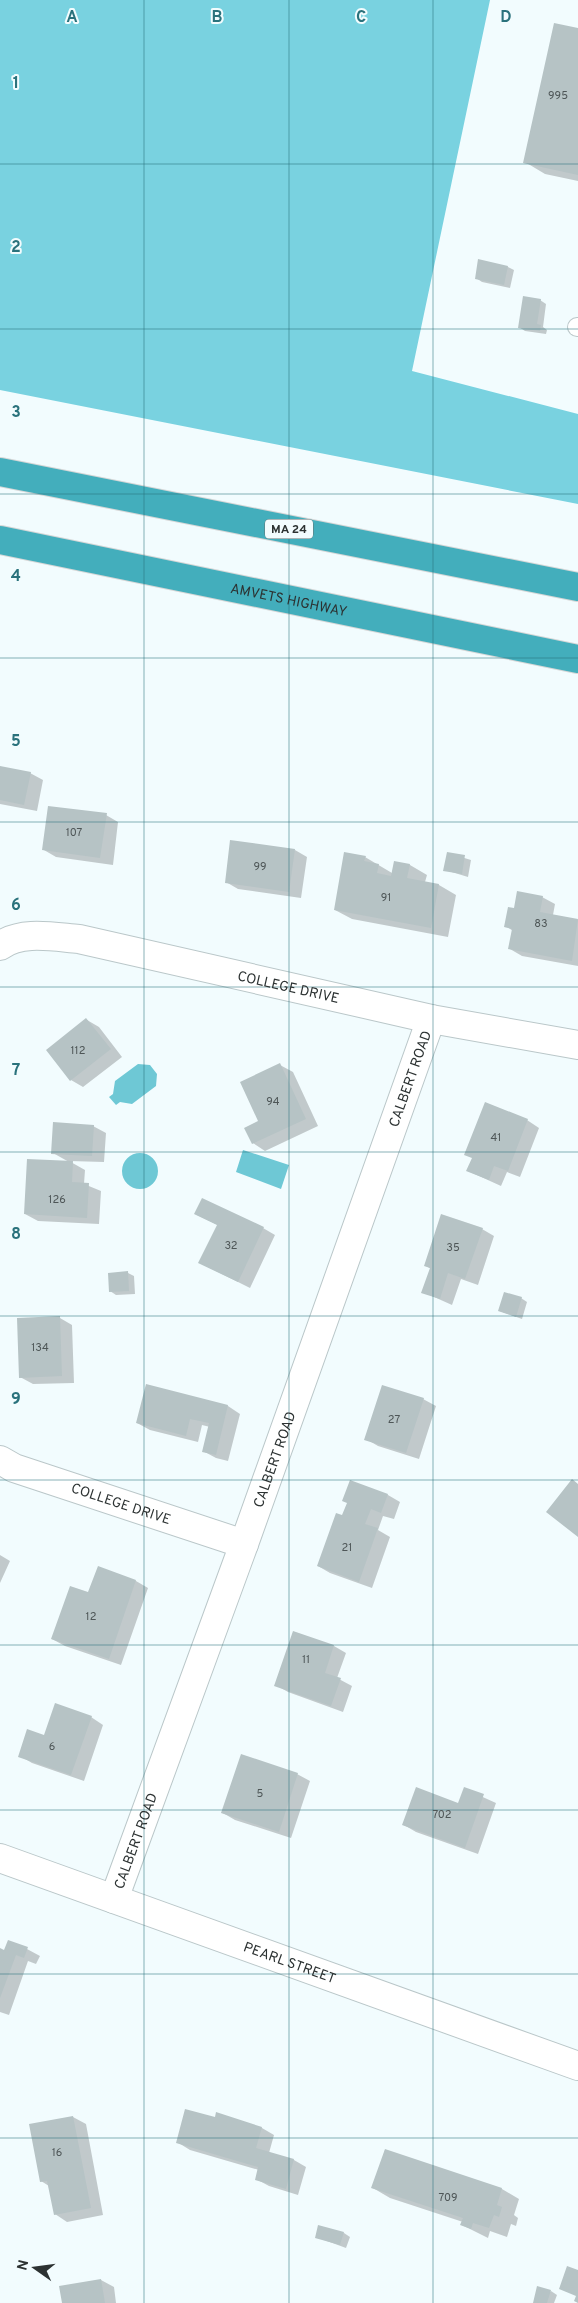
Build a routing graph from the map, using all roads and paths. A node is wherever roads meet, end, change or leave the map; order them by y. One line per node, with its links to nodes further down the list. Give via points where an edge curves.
1 (0, 472): 3 (highway, MA 24)
2 (0, 540): 6 (highway, AMVETS HIGHWAY)
3 (535, 578): 4 (highway); 5 (highway, MA 24)
4 (578, 580)
5 (578, 587)
6 (526, 649): 7 (highway, AMVETS HIGHWAY); 8 (highway)
7 (578, 659)
8 (578, 665)
9 (0, 946): 10 (street, COLLEGE DRIVE, via 6,941 28,936 79,939)
10 (431, 1019): 11 (street, COLLEGE DRIVE); 13 (street, CALBERT ROAD)
11 (578, 1045)
12 (0, 1460): 13 (street, COLLEGE DRIVE, via 14,1468)
13 (244, 1544): 15 (street, CALBERT ROAD)
14 (0, 1858): 15 (street, PEARL STREET)
15 (114, 1899): 16 (street, PEARL STREET)
16 (578, 2066)

